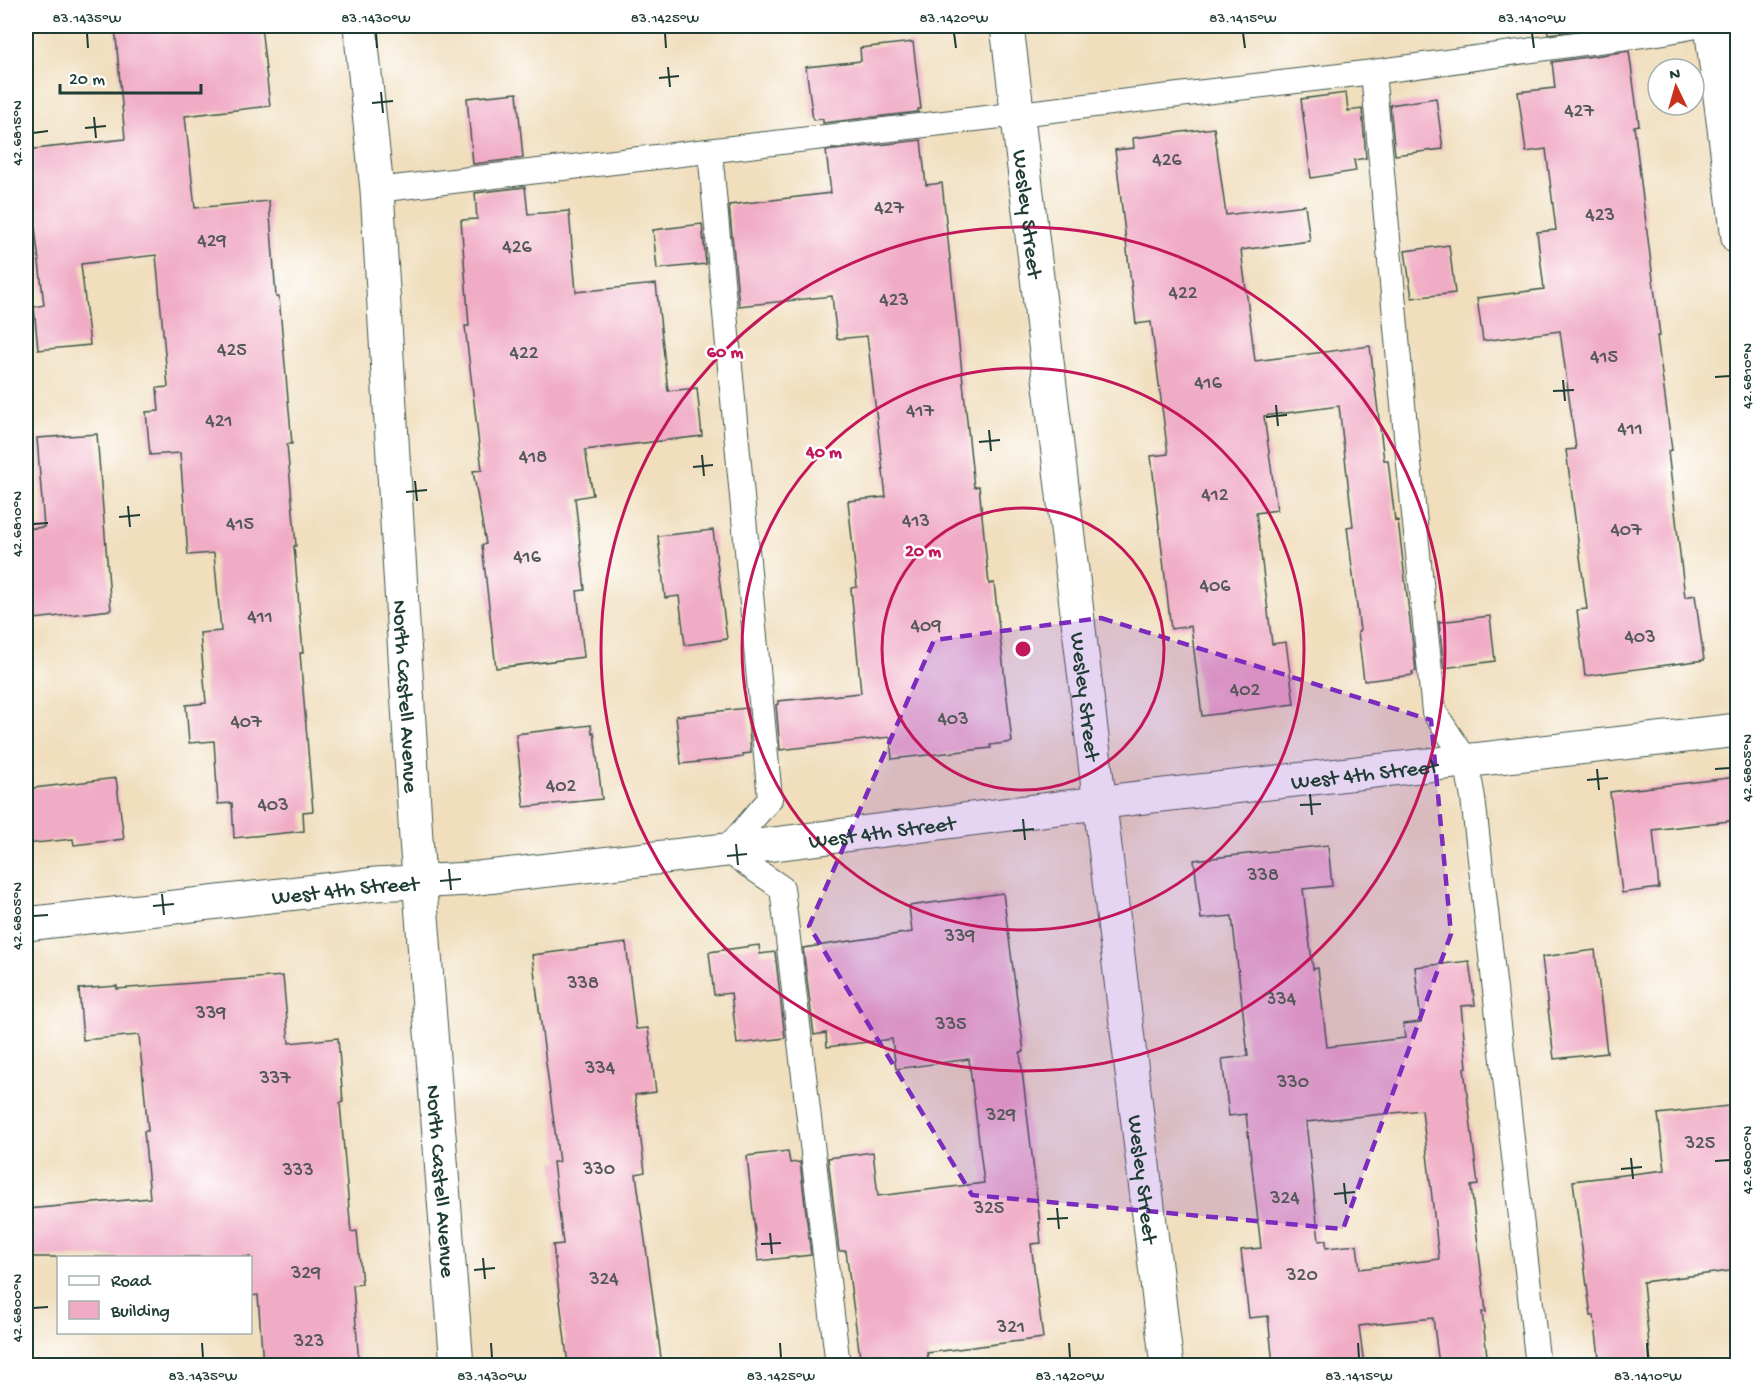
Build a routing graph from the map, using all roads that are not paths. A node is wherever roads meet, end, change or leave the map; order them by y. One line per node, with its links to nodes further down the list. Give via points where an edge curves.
1 (360, 26): 8 (street, North Castell Avenue)
2 (1007, 26): 6 (street, Wesley Street)
3 (1697, 26): 5 (lane)
4 (1711, 26): 9 (street)
5 (1373, 72): 6 (lane); 11 (lane, via 1434,712)
6 (1017, 114): 7 (lane); 12 (street, Wesley Street)
7 (710, 151): 8 (lane); 13 (lane, via 770,799)
8 (377, 190): 14 (street, North Castell Avenue)
9 (1737, 238)
10 (1737, 730): 11 (street, West 4th Street)
11 (1467, 760): 12 (street, West 4th Street); 19 (lane)
12 (1100, 803): 13 (street, West 4th Street); 18 (street, Wesley Street)
13 (726, 850): 14 (street, West 4th Street); 17 (lane, via 782,888)
14 (420, 882): 15 (street, West 4th Street); 16 (street, North Castell Avenue)
15 (26, 924)
16 (456, 1365)
17 (838, 1365)
18 (1167, 1365)
19 (1538, 1365)

